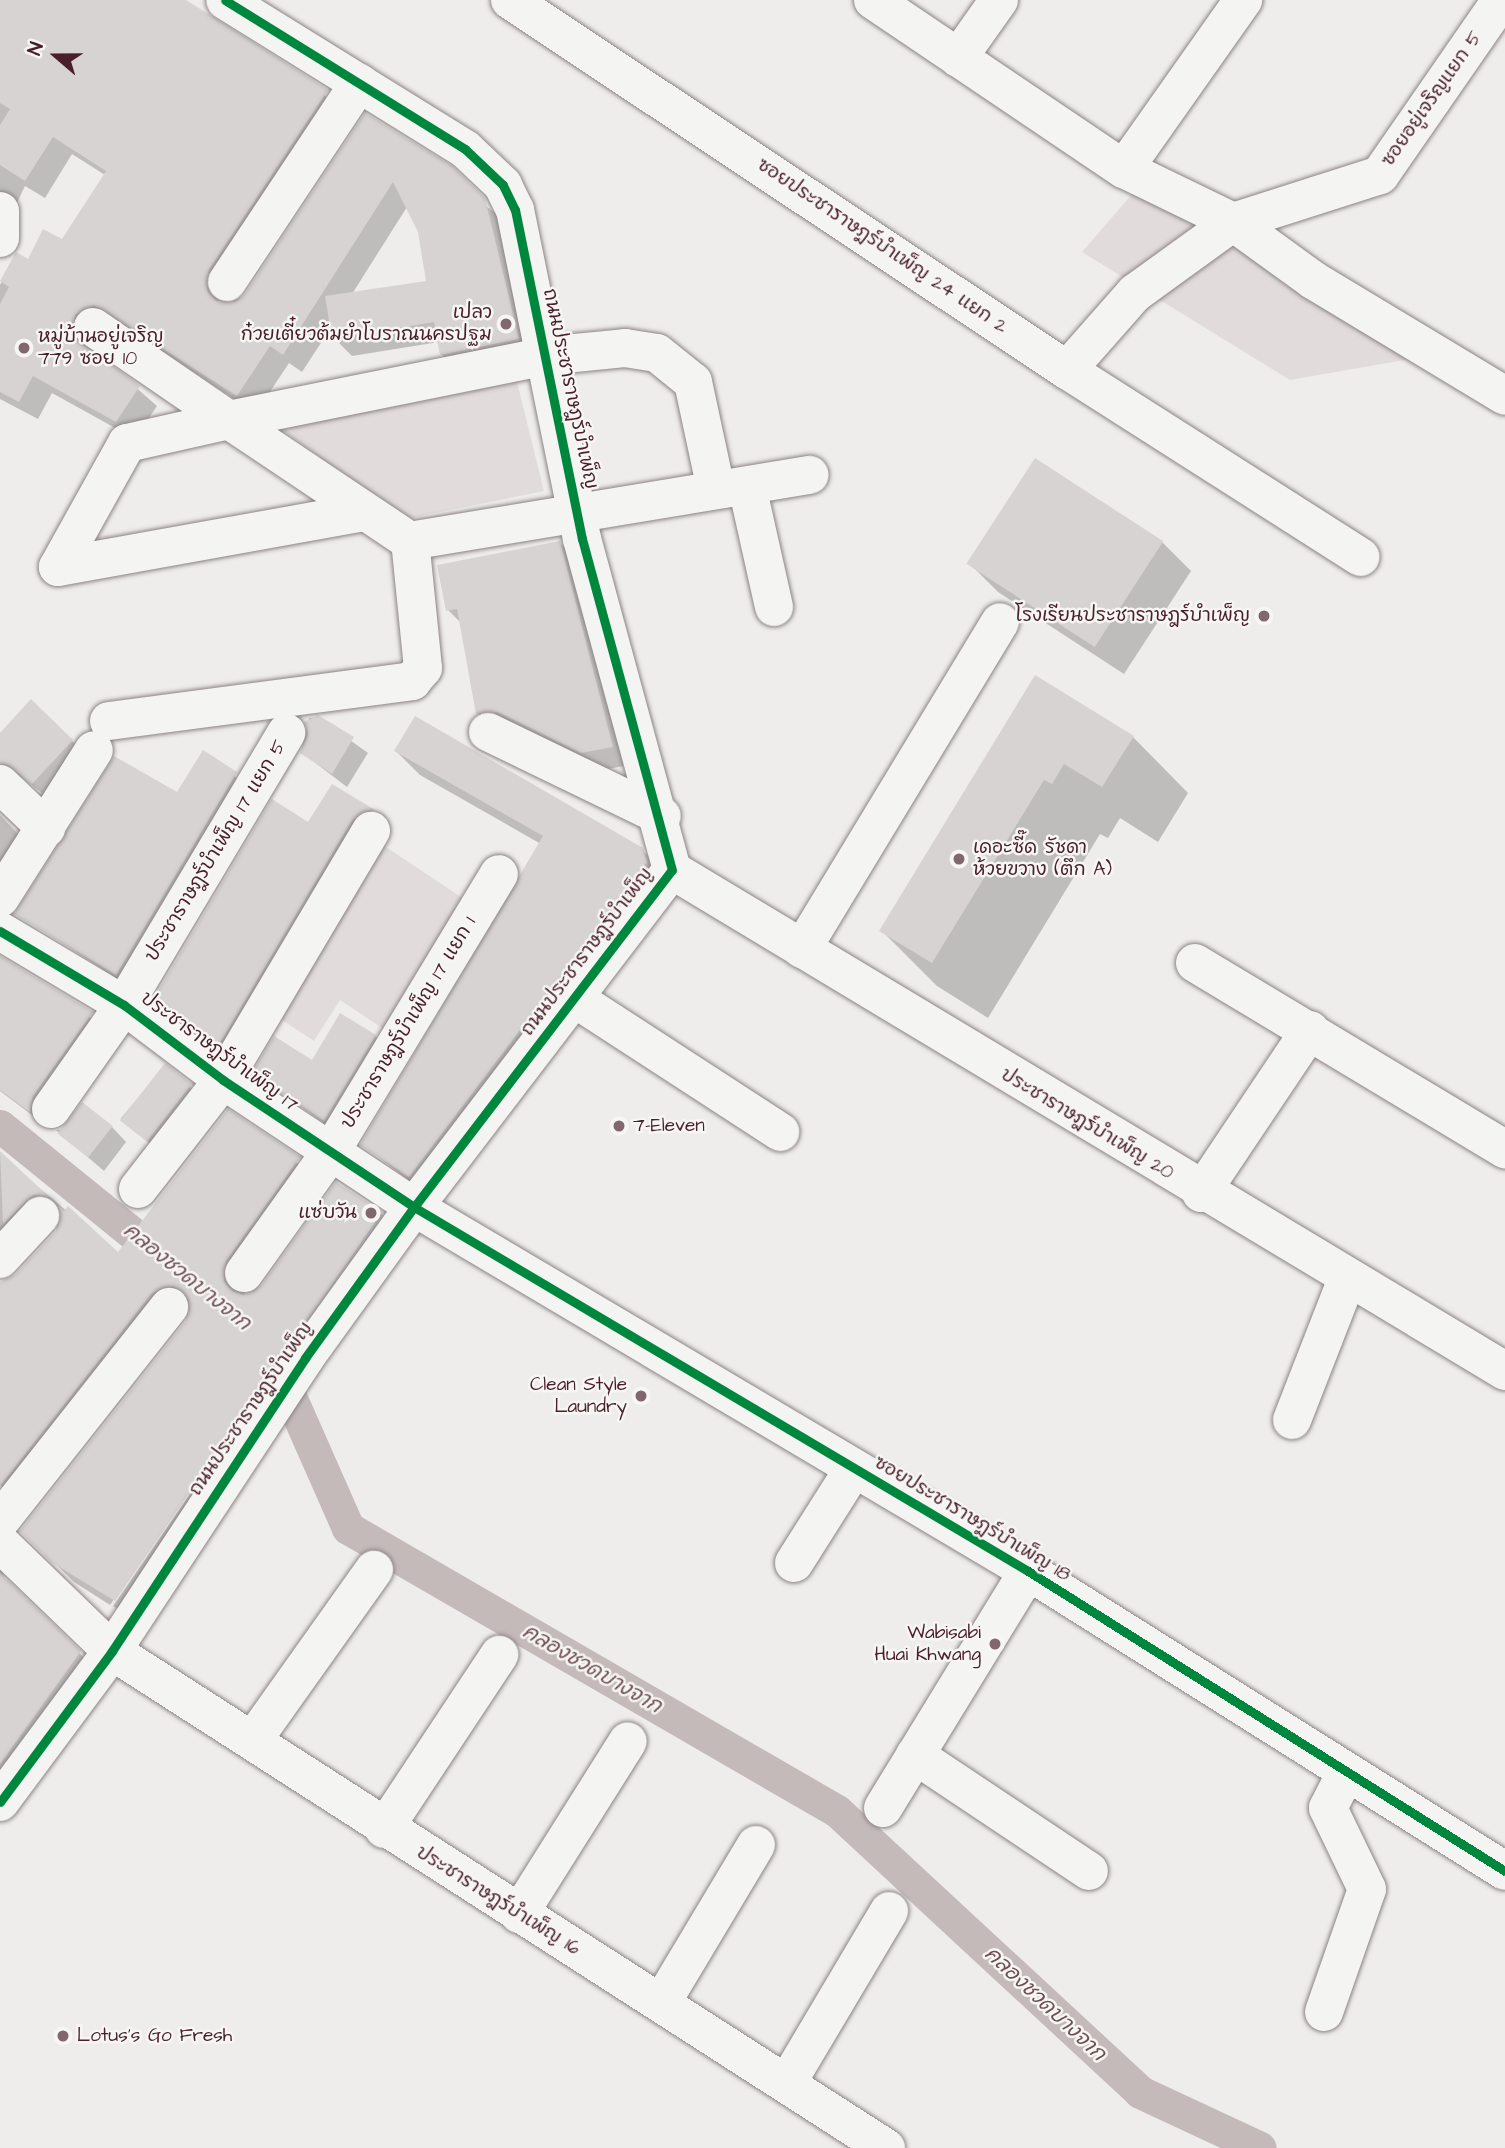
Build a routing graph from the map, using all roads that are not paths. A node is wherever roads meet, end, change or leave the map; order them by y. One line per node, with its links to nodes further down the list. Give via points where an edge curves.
1 (225, 0): 7 (street, ถนนประชาราษฎร์บำเพ็ญ)
2 (510, 0): 17 (street, ซอยประชาราษฎร์บำเพ็ญ 24 แยก 2)
3 (873, 0): 8 (street)
4 (999, 0): 8 (street)
5 (1243, 0): 10 (street)
6 (1501, 0): 12 (street, ซอยอยู่เจริญแยก 5, via 1380,175)
7 (270, 12): 9 (street, ถนนประชาราษฎร์บำเพ็ญ)
8 (958, 58): 10 (street)
9 (359, 83): 14 (street); 16 (street, ถนนประชาราษฎร์บำเพ็ญ, via 465,149 503,185 515,210)
10 (1124, 169): 12 (street)
11 (0, 211): 13 (street)
12 (1233, 222): 17 (street, via 1135,293); 18 (street, via 1313,280)
13 (0, 238)
14 (227, 282)
15 (93, 327): 19 (street)
16 (545, 356): 19 (street); 21 (street, via 639,349 685,371 702,401); 23 (street, ถนนประชาราษฎร์บำเพ็ญ)
17 (1067, 370): 25 (street, ซอยประชาราษฎร์บำเพ็ญ 24 แยก 2)
18 (1505, 396)
19 (229, 420): 22 (street); 22 (street, via 127,443 58,567)
20 (810, 475): 21 (street)
21 (731, 483): 23 (street); 26 (street)
22 (364, 512): 24 (street)
23 (578, 514): 24 (street); 31 (street, ถนนประชาราษฎร์บำเพ็ญ)
24 (410, 541): 32 (street, via 423,668 412,681 102,736)
25 (1360, 557)
26 (774, 607)
27 (1000, 622): 38 (street)
28 (488, 732): 31 (street)
29 (286, 733): 41 (street, ประชาราษฎร์บำเพ็ญ 17 แยก 5)
30 (0, 784): 32 (street)
31 (662, 816): 34 (street, ถนนประชาราษฎร์บำเพ็ญ)
32 (46, 828): 36 (street)
33 (371, 831): 43 (street)
34 (672, 870): 38 (street, ประชาราษฎร์บำเพ็ญ 20); 40 (street, ถนนประชาราษฎร์บำเพ็ญ)
35 (499, 874): 47 (street, ประชาราษฎร์บำเพ็ญ 17 แยก 1)
36 (0, 898)
37 (0, 931): 41 (street, ประชาราษฎร์บำเพ็ญ 17)
38 (802, 949): 49 (street, ประชาราษฎร์บำเพ็ญ 20)
39 (1195, 963): 42 (street)
40 (574, 998): 45 (street); 50 (street, ถนนประชาราษฎร์บำเพ็ญ)
41 (124, 1005): 43 (street, ประชาราษฎร์บำเพ็ญ 17); 44 (street, ประชาราษฎร์บำเพ็ญ 17 แยก 5)
42 (1310, 1030): 46 (street); 49 (street)
43 (223, 1080): 47 (street, ประชาราษฎร์บำเพ็ญ 17); 48 (street)
44 (51, 1109)
45 (780, 1132)
46 (1505, 1149)
47 (330, 1153): 50 (street, ประชาราษฎร์บำเพ็ญ 17); 53 (street, ประชาราษฎร์บำเพ็ญ 17 แยก 1)
48 (138, 1189)
49 (1200, 1193): 54 (street, ประชาราษฎร์บำเพ็ญ 20)
50 (414, 1207): 58 (street, ซอยประชาราษฎร์บำเพ็ญ 18); 64 (street, ถนนประชาราษฎร์บำเพ็ญ, via 305,1358)
51 (40, 1216): 52 (street)
52 (0, 1259)
53 (244, 1273)
54 (1347, 1279): 56 (street, ประชาราษฎร์บำเพ็ญ 20); 57 (street)
55 (169, 1307): 59 (street)
56 (1505, 1371)
57 (1292, 1420)
58 (854, 1468): 61 (street); 63 (street, ซอยประชาราษฎร์บำเพ็ญ 18)
59 (0, 1521)
60 (0, 1543): 64 (street, ประชาราษฎร์บำเพ็ญ 16)
61 (794, 1563)
62 (374, 1570): 66 (street)
63 (1028, 1571): 68 (street); 69 (street, ซอยประชาราษฎร์บำเพ็ญ 18)
64 (112, 1651): 66 (street, ประชาราษฎร์บำเพ็ญ 16); 70 (street, ถนนประชาราษฎร์บำเพ็ญ)
65 (499, 1655): 72 (street)
66 (253, 1740): 72 (street, ประชาราษฎร์บำเพ็ญ 16)
67 (628, 1741): 77 (street)
68 (915, 1755): 71 (street); 74 (street)
69 (1346, 1773): 75 (street, ซอยประชาราษฎร์บำเพ็ญ 18); 79 (street, via 1328,1808 1367,1889)
70 (0, 1802)
71 (883, 1808)
72 (384, 1829): 77 (street, ประชาราษฎร์บำเพ็ญ 16)
73 (756, 1845): 78 (street)
74 (1089, 1871)
75 (1505, 1871)
76 (889, 1911): 80 (street)
77 (519, 1914): 78 (street, ประชาราษฎร์บำเพ็ญ 16)
78 (662, 2002): 80 (street, ประชาราษฎร์บำเพ็ญ 16)
79 (1324, 2012)
80 (787, 2083): 81 (street, ประชาราษฎร์บำเพ็ญ 16)
81 (886, 2148)

